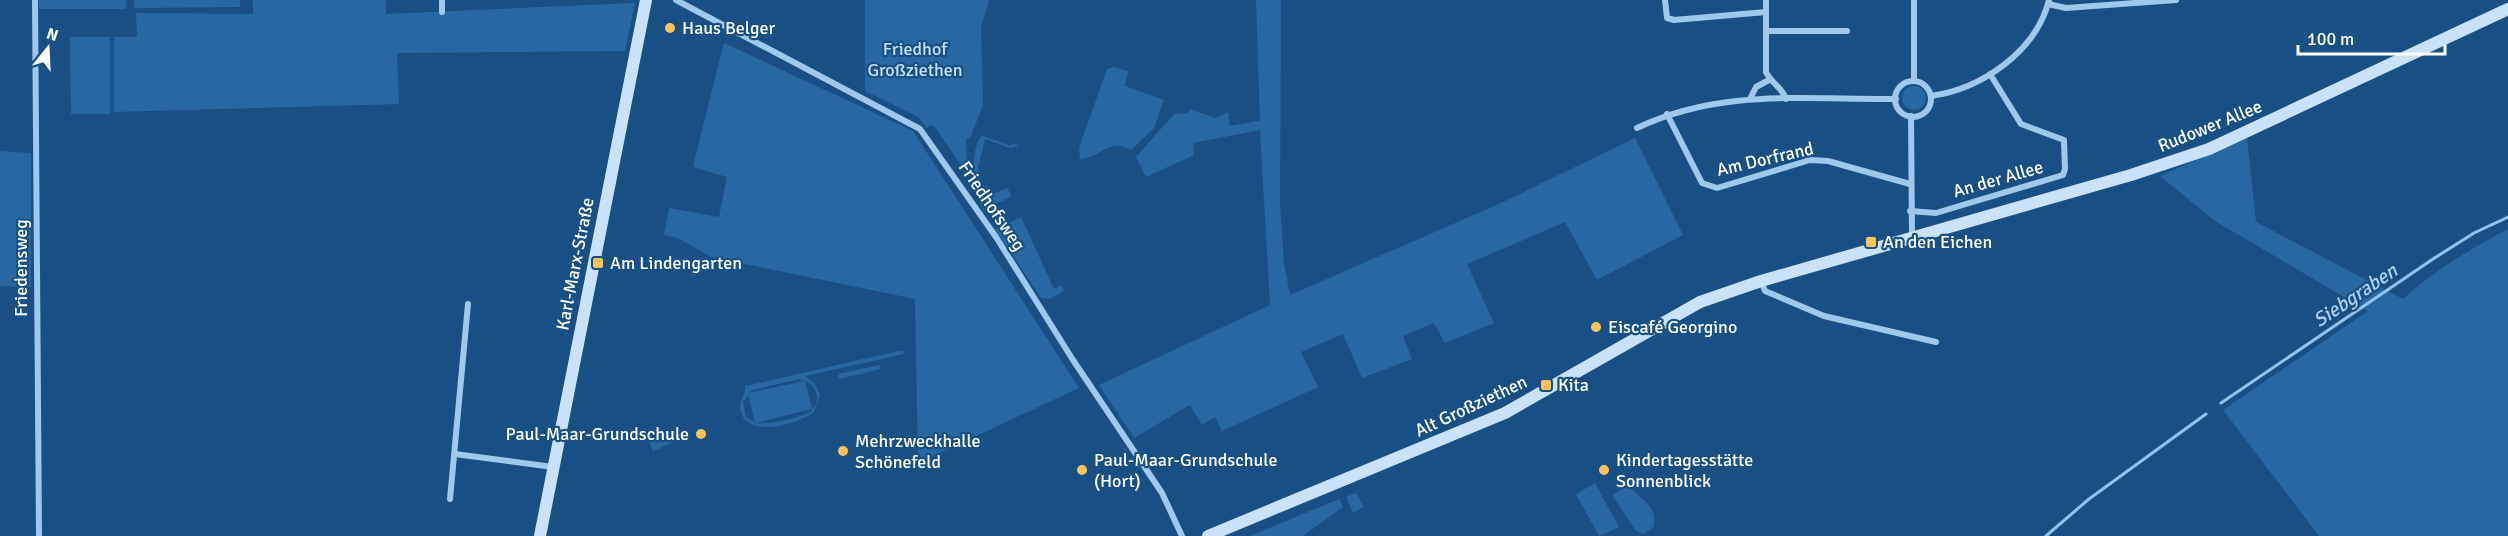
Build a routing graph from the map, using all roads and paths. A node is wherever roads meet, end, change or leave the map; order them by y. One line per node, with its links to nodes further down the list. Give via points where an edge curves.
1 (35, 0): 34 (street, Friedensweg)
2 (442, 0): 11 (street)
3 (646, 0): 32 (street, Karl-Marx-Straße)
4 (676, 0): 36 (street, Friedhofsweg, via 920,129 996,237 1162,493)
5 (1665, 0): 12 (street, via 1668,18 1674,20)
6 (1766, 0): 12 (street)
7 (1914, 0): 17 (street)
8 (2176, 0): 9 (street, via 2066,8)
9 (2049, 2): 15 (street, via 2031,35)
10 (2508, 9): 27 (street, Rudower Allee, via 2209,148)
11 (442, 12)
12 (1766, 12): 13 (street)
13 (1766, 31): 14 (street); 16 (street)
14 (1847, 31)
15 (1990, 74): 18 (street, via 1958,90); 26 (street, An der Allee, via 2021,124 2064,140 2063,175 1936,213)
16 (1769, 80): 19 (street, via 1756,87); 20 (street, via 1782,90)
17 (1914, 81): 18 (street, via 1926,87); 21 (street, via 1899,88)
18 (1931, 96): 23 (street, via 1926,111)
19 (1750, 99): 20 (street); 22 (street, via 1709,103)
20 (1786, 99): 21 (street)
21 (1896, 99): 23 (street, via 1902,112)
22 (1667, 114): 24 (street); 25 (street, Am Dorfrand, via 1702,183 1709,187 1717,188 1810,160 1828,161)
23 (1911, 116): 25 (street)
24 (1637, 128)
25 (1910, 183): 26 (street)
26 (1910, 211): 27 (street)
27 (1912, 239): 28 (street, Alt Großziethen)
28 (1761, 281): 30 (street, via 1765,291 1824,316); 37 (street, Alt Großziethen, via 1687,308 1505,413)
29 (468, 304): 31 (street)
30 (1936, 342)
31 (454, 454): 32 (street); 33 (street)
32 (553, 467): 35 (street, Karl-Marx-Straße)
33 (450, 499)
34 (39, 536)
35 (540, 536)
36 (1182, 536)
37 (1208, 536)

